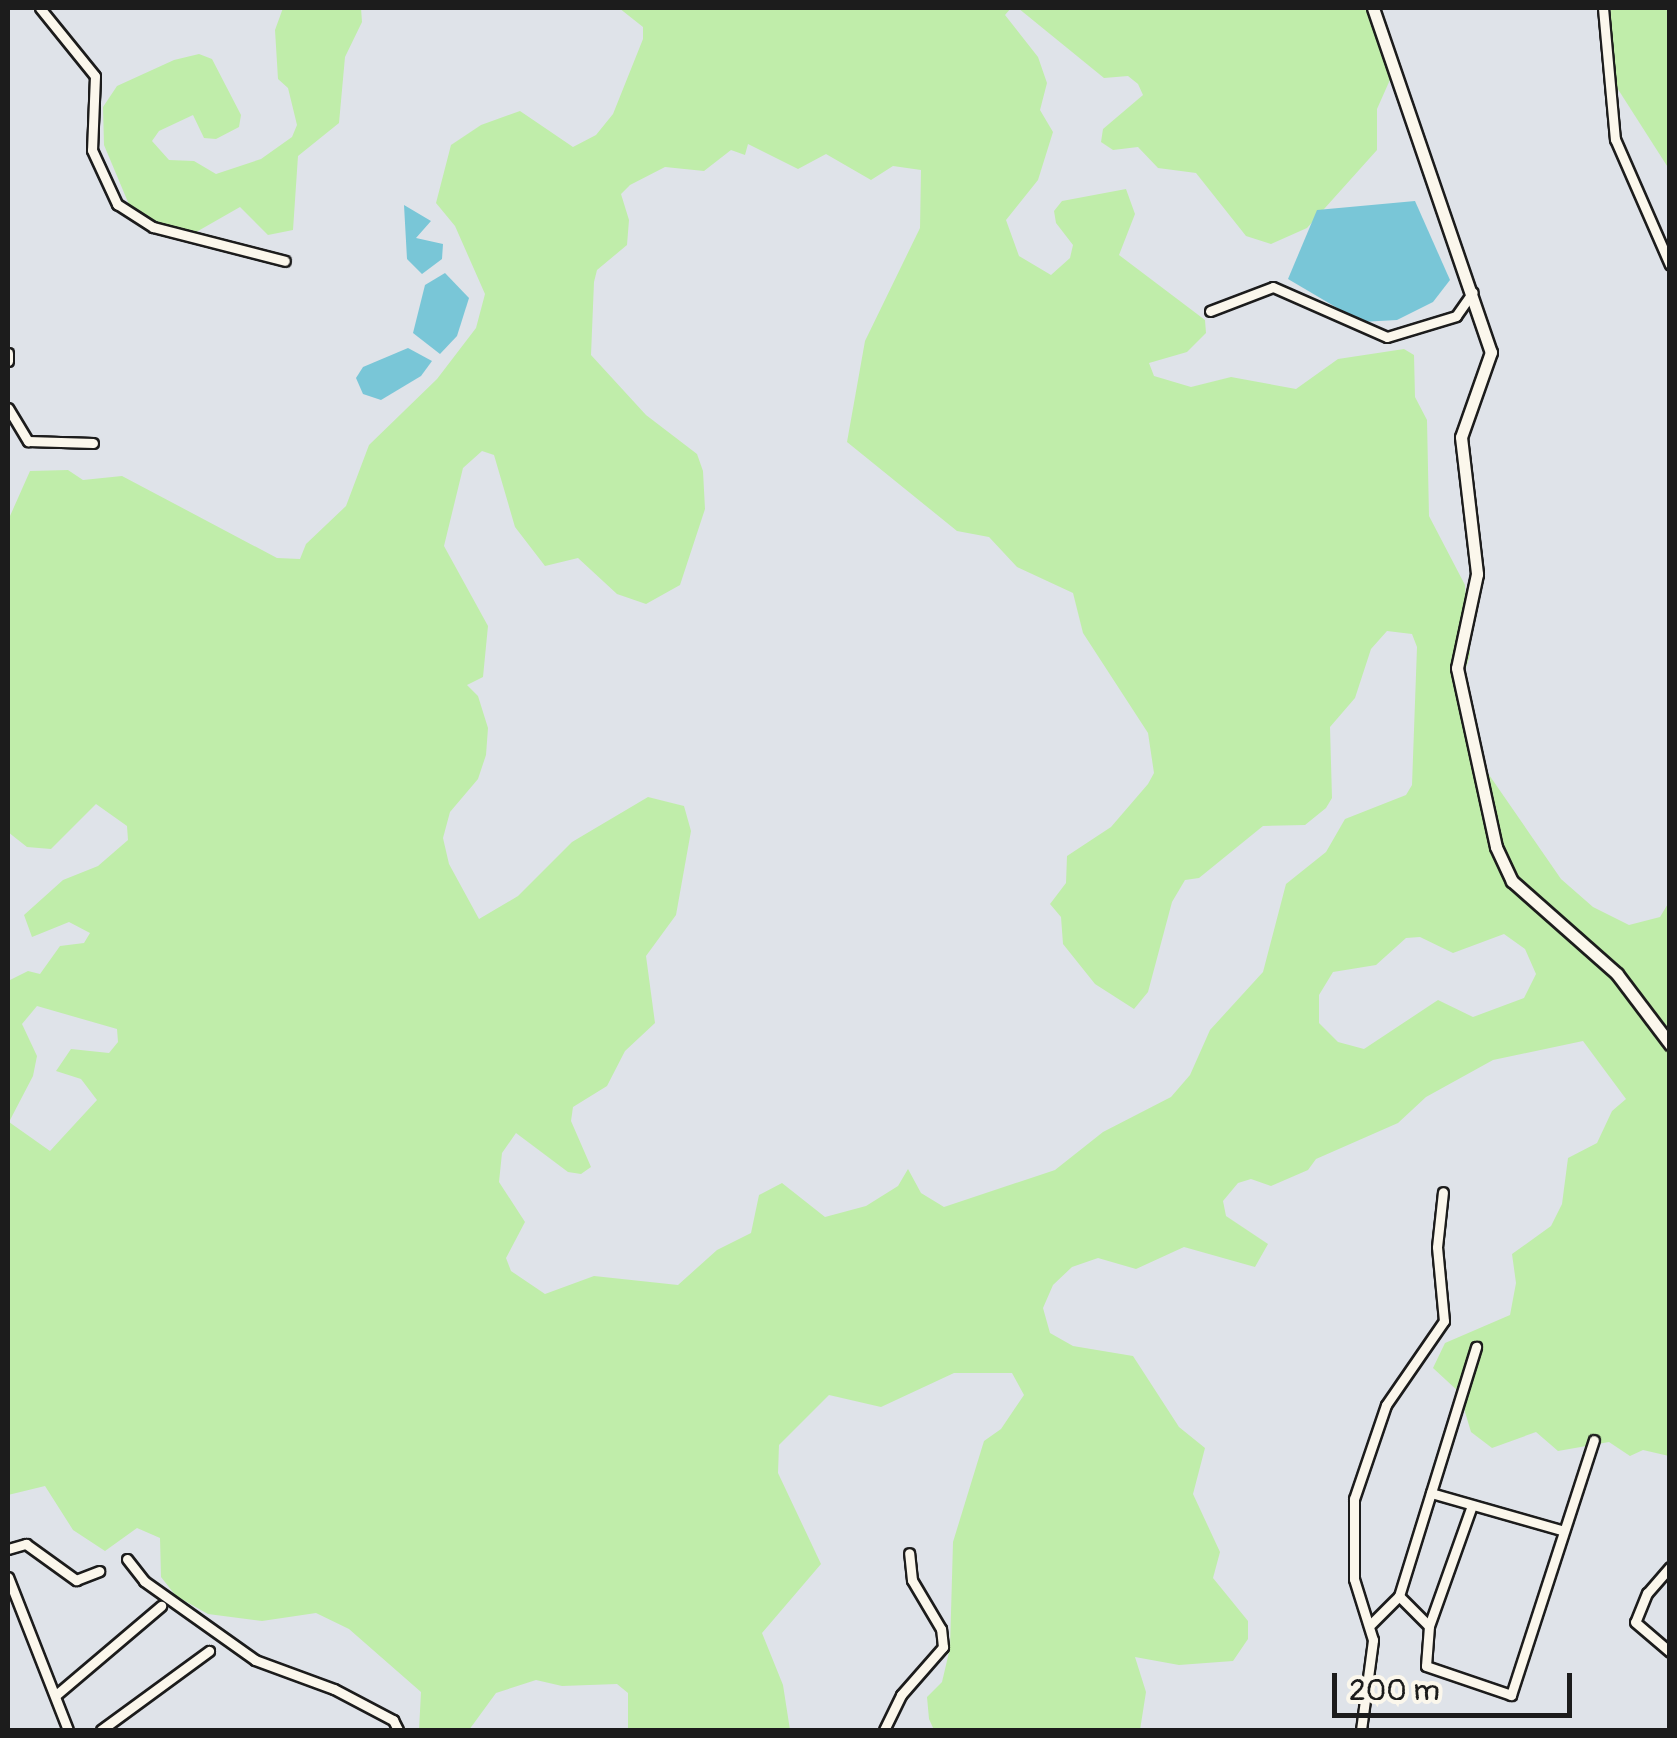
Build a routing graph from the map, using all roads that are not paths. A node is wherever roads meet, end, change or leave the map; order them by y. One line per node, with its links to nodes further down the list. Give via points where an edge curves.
1 (40, 8): 4 (street, via 95,76 92,150 117,204 153,228)
2 (1374, 8): 6 (street)
3 (1603, 8): 5 (street, via 1614,140)
4 (285, 261)
5 (1670, 265)
6 (1473, 292): 7 (street, via 1456,316 1387,337 1273,287); 12 (street, via 1491,352 1460,436 1477,574 1457,680 1496,847 1512,881 1616,974)
7 (1210, 311)
8 (8, 353): 9 (street)
9 (8, 360)
10 (8, 408): 11 (street, via 28,441)
11 (93, 443)
12 (1670, 1044)
13 (1443, 1192): 27 (street, via 1436,1247 1444,1322 1386,1405 1354,1499 1354,1580)
14 (1476, 1347): 16 (street)
15 (1594, 1440): 18 (street)
16 (1432, 1493): 17 (street); 25 (street)
17 (1472, 1504): 18 (street); 28 (street)
18 (1564, 1531): 28 (street, via 1510,1695 1426,1666)
19 (8, 1549): 23 (street, via 26,1544 76,1580)
20 (909, 1553): 35 (street, via 912,1580 941,1629 944,1647 901,1695)
21 (128, 1560): 34 (street, via 144,1581 255,1660 319,1682 394,1720)
22 (1670, 1568): 30 (street, via 1647,1593 1635,1622)
23 (99, 1571)
24 (8, 1577): 31 (street)
25 (1400, 1596): 27 (street); 28 (street)
26 (161, 1606): 31 (street)
27 (1371, 1624): 36 (street)
28 (1429, 1626)
29 (208, 1651): 33 (street)
30 (1670, 1652)
31 (56, 1695): 32 (street)
32 (68, 1730)
33 (101, 1730)
34 (398, 1730)
35 (884, 1730)
36 (1361, 1730)

